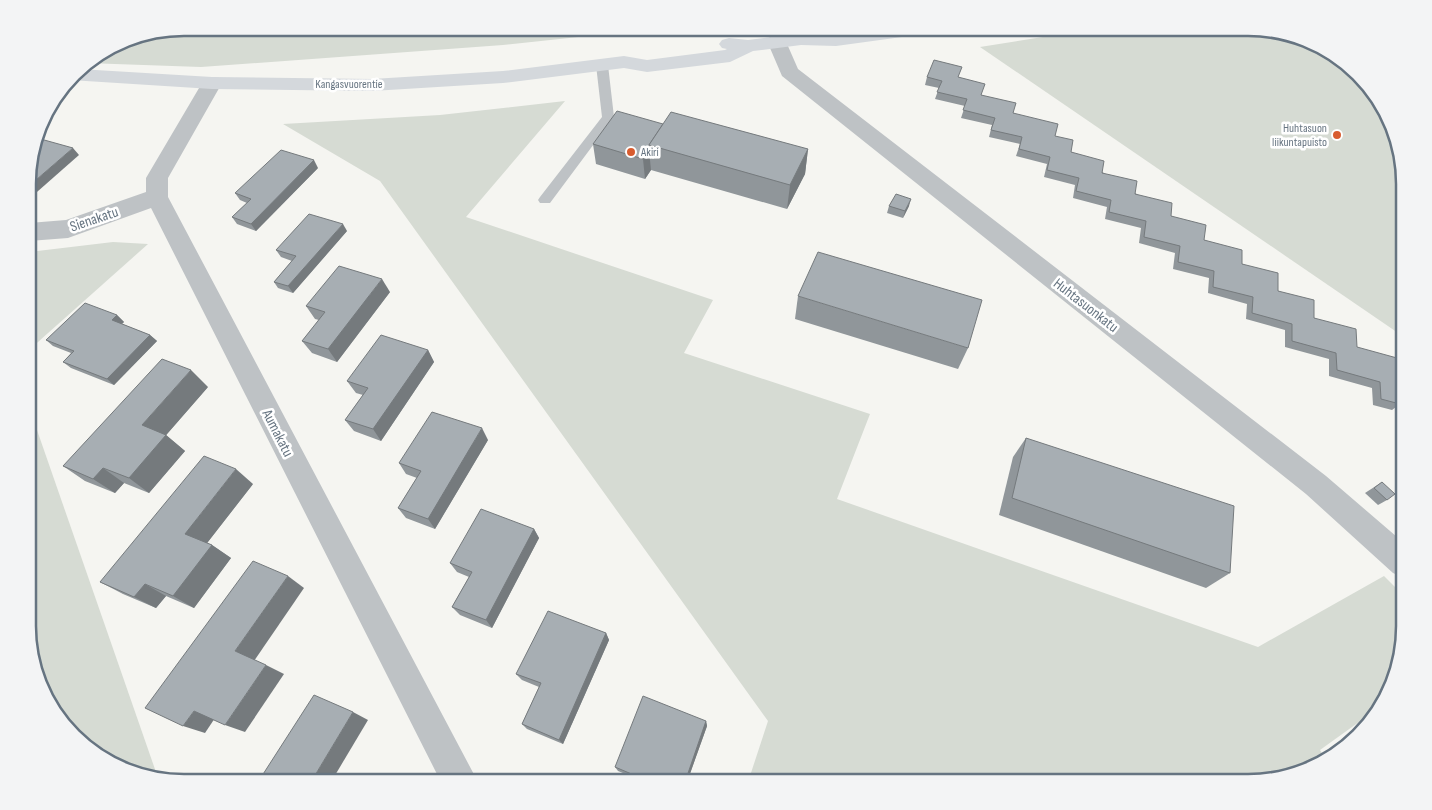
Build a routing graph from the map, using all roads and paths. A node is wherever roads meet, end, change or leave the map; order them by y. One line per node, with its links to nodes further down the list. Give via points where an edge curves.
1 (805, 36): 3 (main road, Kangasvuorentie)
2 (865, 36): 3 (main road, Kangasvuorentie)
3 (789, 40): 4 (main road, Kangasvuorentie, via 748,46 730,56 716,58 647,66 624,62); 10 (street, Huhtasuonkatu, via 789,72 1316,485)
4 (602, 65): 6 (main road, Kangasvuorentie, via 503,77 372,85); 8 (lane, via 608,117)
5 (83, 76): 6 (main road, Kangasvuorentie)
6 (212, 83): 7 (street, via 157,178)
7 (157, 197): 9 (street, Sienakatu, via 68,229); 11 (street, Aumakatu)
8 (545, 200)
9 (36, 231)
10 (1395, 555)
11 (456, 774)

